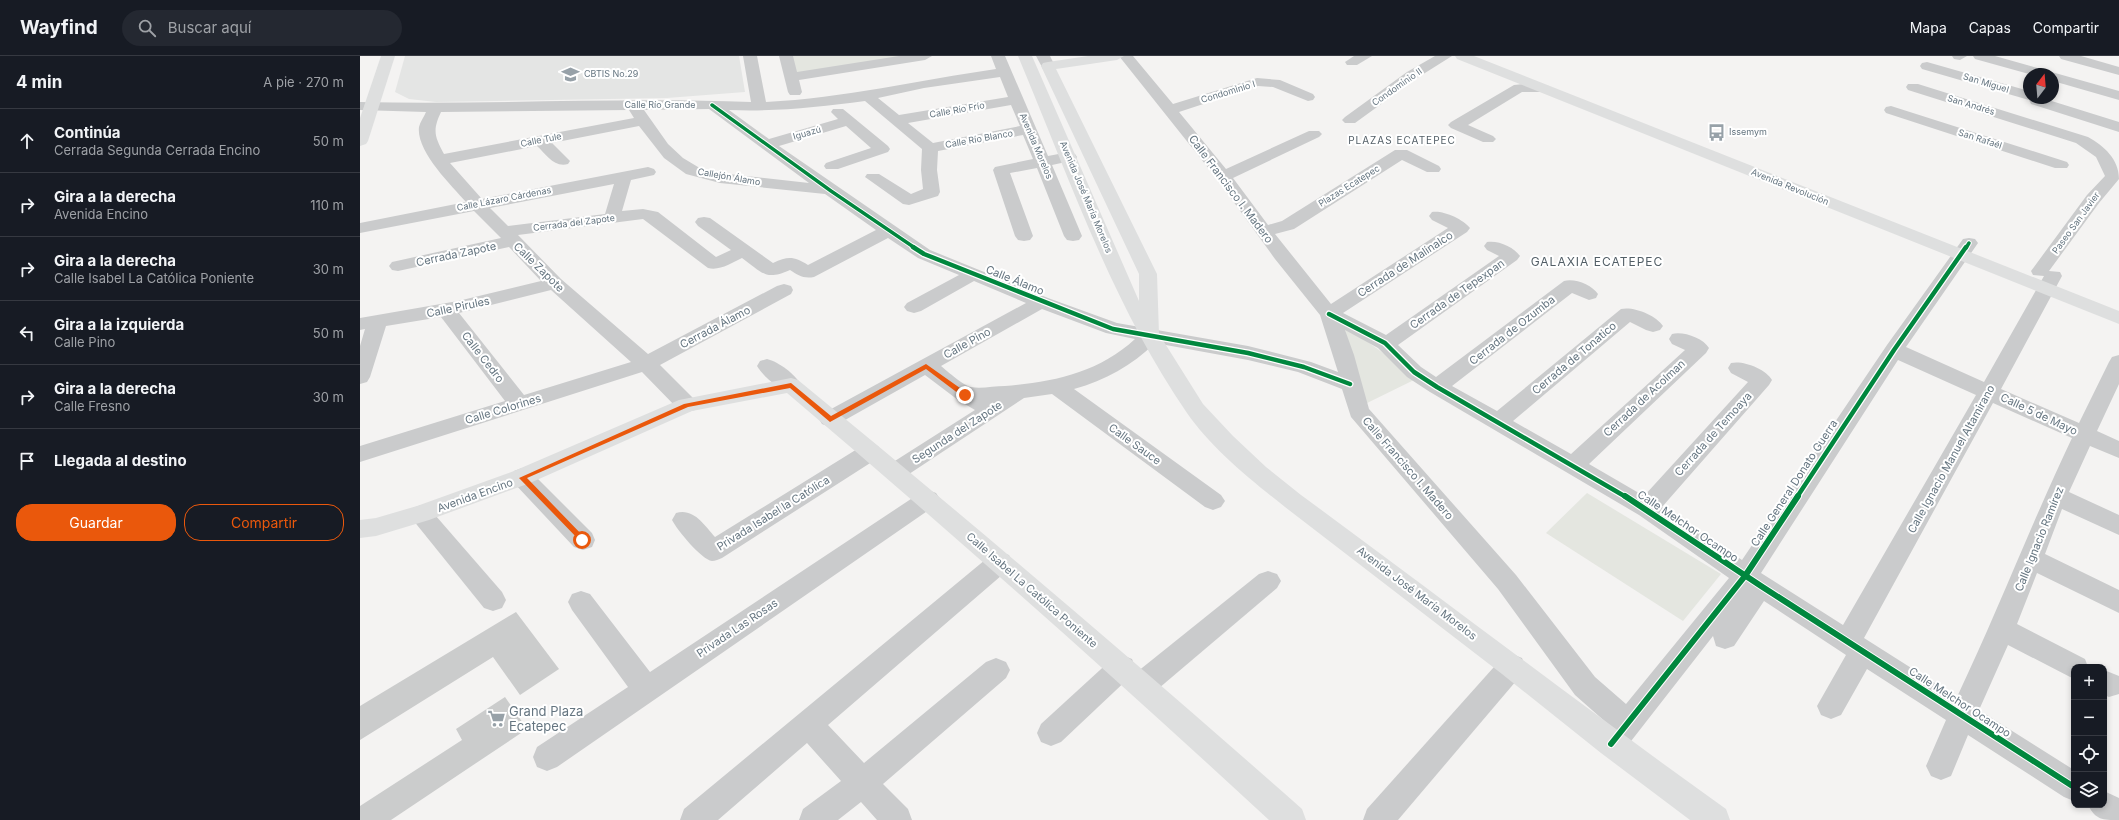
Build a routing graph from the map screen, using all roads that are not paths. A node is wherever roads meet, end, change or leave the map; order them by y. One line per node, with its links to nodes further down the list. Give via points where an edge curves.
1 (388, 56): 43 (main road)
2 (750, 56): 41 (street)
3 (786, 56): 23 (street)
4 (925, 56): 24 (street)
5 (998, 56): 21 (street, Avenida Morelos)
6 (1117, 56): 14 (main road)
7 (1126, 56): 44 (street, Calle Francisco I. Madero)
8 (1365, 56): 15 (street)
9 (1445, 56): 46 (street, Condominio II, via 1412,75)
10 (1462, 56): 22 (main road, Avenida Revolución)
11 (1490, 56): 82 (main road, Avenida Revolución, via 1805,179)
12 (1980, 56): 18 (street)
13 (2069, 57): 19 (street); 20 (street)
14 (1045, 61): 29 (main road, Avenida José María Morelos)
15 (1352, 62)
16 (1028, 63): 29 (main road); 58 (main road, Avenida José María Morelos)
17 (1926, 66): 26 (street, San Miguel)
18 (2023, 69)
19 (2059, 69)
20 (2119, 71)
21 (1005, 72): 33 (street, Calle Río Grande, via 924,84); 34 (street, Avenida Morelos)
22 (1508, 75): 27 (street); 28 (main road, Avenida Revolución)
23 (791, 77): 24 (street); 40 (street)
24 (850, 78): 33 (street)
25 (2059, 79): 30 (street)
26 (1926, 86): 32 (street, San Miguel); 51 (street, San Rafaél); 51 (street, San Andrés)
27 (1519, 88): 28 (street); 53 (street, via 1456,125)
28 (1544, 89): 82 (main road, Avenida Revolución)
29 (1060, 93): 98 (main road, Avenida José María Morelos, via 1148,274)
30 (2119, 96)
31 (1308, 97): 44 (street, Condominio I, via 1275,82 1257,82)
32 (2023, 97)
33 (870, 99): 35 (street, Calle Río Grande); 45 (street)
34 (1016, 100): 45 (street, Calle Río Frío); 50 (street, Avenida Morelos)
35 (827, 102): 40 (street, Calle Río Grande); 48 (street)
36 (2030, 104): 51 (street)
37 (2052, 104): 49 (street, San Miguel)
38 (633, 105): 39 (street, Calle Río Grande); 42 (street, Calle Río Grande); 47 (street, Callejón Álamo)
39 (712, 105): 41 (street, Calle Río Grande); 56 (street, Calle Álamo)
40 (799, 105): 41 (street, Calle Río Grande)
41 (759, 107)
42 (435, 108): 43 (street, Calle Río Grande); 59 (street, Calle Zapote, via 427,126 428,139)
43 (365, 110): 55 (main road)
44 (1171, 110): 67 (street, Calle Francisco I. Madero)
45 (897, 120): 57 (street)
46 (1350, 120)
47 (643, 121): 54 (street, Calle Tule); 70 (street, Callejón Álamo, via 673,158 686,168 701,174)
48 (848, 121): 56 (street, Iguazú); 63 (street, via 882,149)
49 (2119, 127)
50 (1028, 129): 57 (street, Calle Río Blanco); 61 (street, Avenida Morelos)
51 (2007, 132): 62 (street, San Rafaél); 66 (street, Paseo San Javier, via 2082,140 2099,149 2105,156)
52 (1314, 134): 67 (street)
53 (1488, 139)
54 (540, 140): 59 (street, Calle Tule); 60 (street)
55 (360, 141)
56 (766, 145): 70 (street, Calle Álamo)
57 (930, 148): 69 (street, via 932,192 909,200)
58 (1069, 157): 61 (street); 98 (main road, Avenida José María Morelos, via 1129,299)
59 (439, 160): 71 (street, Calle Zapote)
60 (562, 161)
61 (1043, 162): 78 (street, via 1001,170); 79 (street, Avenida Morelos)
62 (2061, 165)
63 (832, 166)
64 (1433, 169): 77 (street, Plazas Ecatepec, via 1401,154 1288,224)
65 (648, 172): 68 (street, Calle Lázaro Cárdenas)
66 (2110, 174): 86 (street, Paseo San Javier, via 2080,204)
67 (1223, 176): 77 (street, Calle Francisco I. Madero)
68 (624, 177): 71 (street, Calle Lázaro Cárdenas); 73 (street)
69 (873, 177)
70 (831, 191): 76 (street, Calle Álamo)
71 (477, 204): 75 (street, Calle Lázaro Cárdenas); 80 (street, Calle Zapote)
72 (1438, 216): 94 (street, Cerrada de Malinalco, via 1461,228)
73 (612, 218): 80 (street, Cerrada del Zapote); 83 (street, Cerrada del Zapote, via 643,214 652,216 714,264)
74 (704, 222): 83 (street)
75 (360, 228)
76 (889, 230): 83 (street, via 807,273 791,262 772,271); 85 (street, Calle Álamo, via 924,254)
77 (1264, 232): 94 (street, Calle Francisco I. Madero)
78 (1024, 236)
79 (1072, 236)
80 (509, 237): 84 (street, Cerrada Zapote); 87 (street, Calle Zapote)
81 (1493, 246): 100 (street, Cerrada de Tepexpan, via 1511,256)
82 (1964, 249): 86 (main road, Avenida Revolución); 86 (main road, Avenida Revolución); 101 (street, Calle General Donato Guerra)
83 (743, 250)
84 (398, 266)
85 (974, 274): 90 (street, Calle Álamo); 92 (street)
86 (2043, 276): 91 (main road, Avenida Revolución); 95 (main road, Avenida Revolución); 112 (street, Calle Ignacio Manuel Altamirano)
87 (554, 283): 93 (street, Calle Pirules, via 515,295); 103 (street, Calle Zapote)
88 (784, 290): 103 (street, Cerrada Álamo)
89 (1589, 294): 110 (street, Cerrada de Ozumba, via 1571,285)
90 (1041, 302): 98 (street, Calle Álamo, via 1113,329); 105 (street, Calle Pino)
91 (2119, 302)
92 (914, 307)
93 (446, 310): 96 (street, Calle Pirules); 115 (street, Calle Cedro)
94 (1329, 314): 100 (street, Calle Melchor Ocampo); 108 (street, Calle Francisco I. Madero, via 1344,355)
95 (2119, 318)
96 (369, 323): 107 (street)
97 (1653, 326): 119 (street, Cerrada de Tonatico, via 1628,313)
98 (1150, 336): 108 (street, Calle Álamo, via 1248,353 1304,367); 111 (street, Segunda del Zapote, via 1135,352 1118,364 1092,378); 147 (main road, Avenida José María Morelos, via 1195,409 1252,468)
99 (1679, 339): 124 (street, Cerrada de Acolman, via 1699,348)
100 (1385, 343): 110 (street, Calle Melchor Ocampo, via 1414,372)
101 (1894, 350): 112 (street, Calle 5 de Mayo); 139 (street, Calle General Donato Guerra)
102 (2119, 362): 120 (street, Calle Ignacio Ramírez)
103 (646, 364): 115 (street, Calle Colorines); 116 (street, Calle Zapote)
104 (768, 366): 109 (street, Calle Isabel La Católica Poniente)
105 (926, 366): 114 (street); 118 (street, Calle Pino)
106 (1738, 368): 130 (street, Cerrada de Temoaya, via 1762,380)
107 (360, 377)
108 (1350, 384): 155 (street, Calle Francisco I. Madero, via 1359,412 1507,582 1585,686)
109 (791, 385): 116 (main road, Avenida Encino); 118 (main road, Calle Isabel La Católica Poniente)
110 (1437, 387): 119 (street, Calle Melchor Ocampo)
111 (1058, 388): 113 (street, Segunda del Zapote); 129 (street, Calle Sauce)
112 (1989, 391): 120 (street, Calle 5 de Mayo); 145 (street, Calle Ignacio Manuel Altamirano)
113 (1018, 392): 114 (street, Segunda del Zapote); 117 (street, Segunda del Zapote)
114 (965, 395): 117 (street)
115 (519, 404): 123 (street, Calle Colorines)
116 (687, 406): 126 (main road, Avenida Encino)
117 (989, 411): 125 (street, Segunda del Zapote)
118 (830, 420): 122 (main road, Calle Isabel La Católica Poniente)
119 (1498, 422): 124 (street, Calle Melchor Ocampo)
120 (2084, 435): 121 (street, Calle 5 de Mayo); 127 (street, Calle Ignacio Ramírez)
121 (2119, 450)
122 (870, 452): 125 (main road, Calle Isabel La Católica Poniente); 132 (street, Privada Isabel la Católica, via 713,551)
123 (360, 454)
124 (1573, 464): 130 (street, Calle Melchor Ocampo)
125 (895, 472): 128 (main road, Calle Isabel La Católica Poniente)
126 (522, 478): 131 (main road, Avenida Encino); 135 (street)
127 (2056, 496): 133 (street); 136 (street, Calle Ignacio Ramírez)
128 (928, 499): 137 (main road, Calle Isabel La Católica Poniente); 151 (street, Privada Las Rosas)
129 (1213, 501)
130 (1647, 509): 139 (street, Calle Melchor Ocampo)
131 (421, 514): 134 (main road, Avenida Encino); 140 (street)
132 (684, 520)
133 (2119, 526)
134 (360, 529)
135 (582, 540)
136 (2030, 558): 142 (street); 143 (street, Calle Ignacio Ramírez)
137 (1000, 562): 148 (main road, Calle Isabel La Católica Poniente); 154 (street)
138 (1268, 581): 150 (street)
139 (1753, 581): 144 (street); 145 (street, Calle Melchor Ocampo); 155 (street, Calle General Donato Guerra)
140 (493, 600)
141 (581, 602): 151 (street)
142 (2119, 602)
143 (2002, 629): 146 (street); 153 (street, Calle Ignacio Ramírez)
144 (1725, 638)
145 (1855, 646): 152 (street, Calle Ignacio Manuel Altamirano); 153 (street, Calle Melchor Ocampo)
146 (2071, 665)
147 (1512, 666): 157 (main road, Avenida José María Morelos); 168 (street)
148 (1122, 667): 150 (main road, Calle Isabel La Católica Poniente); 156 (street)
149 (996, 670): 160 (street)
150 (1142, 685): 167 (main road, Calle Isabel La Católica Poniente)
151 (646, 689): 158 (street, Privada Las Rosas)
152 (1831, 706)
153 (1962, 716): 159 (street, Calle Ignacio Ramírez); 161 (street, Calle Melchor Ocampo)
154 (808, 724): 160 (street); 164 (street)
155 (1628, 724): 157 (street, Calle General Donato Guerra)
156 (1051, 733)
157 (1611, 744): 169 (main road, Avenida José María Morelos)
158 (547, 757)
159 (1941, 766)
160 (863, 782): 165 (street); 166 (street)
161 (2071, 785)
162 (2107, 808): 163 (street)
163 (2119, 815)
164 (695, 820)
165 (814, 820)
166 (897, 820)
167 (1291, 820)
168 (1378, 820)
169 (1715, 820)

